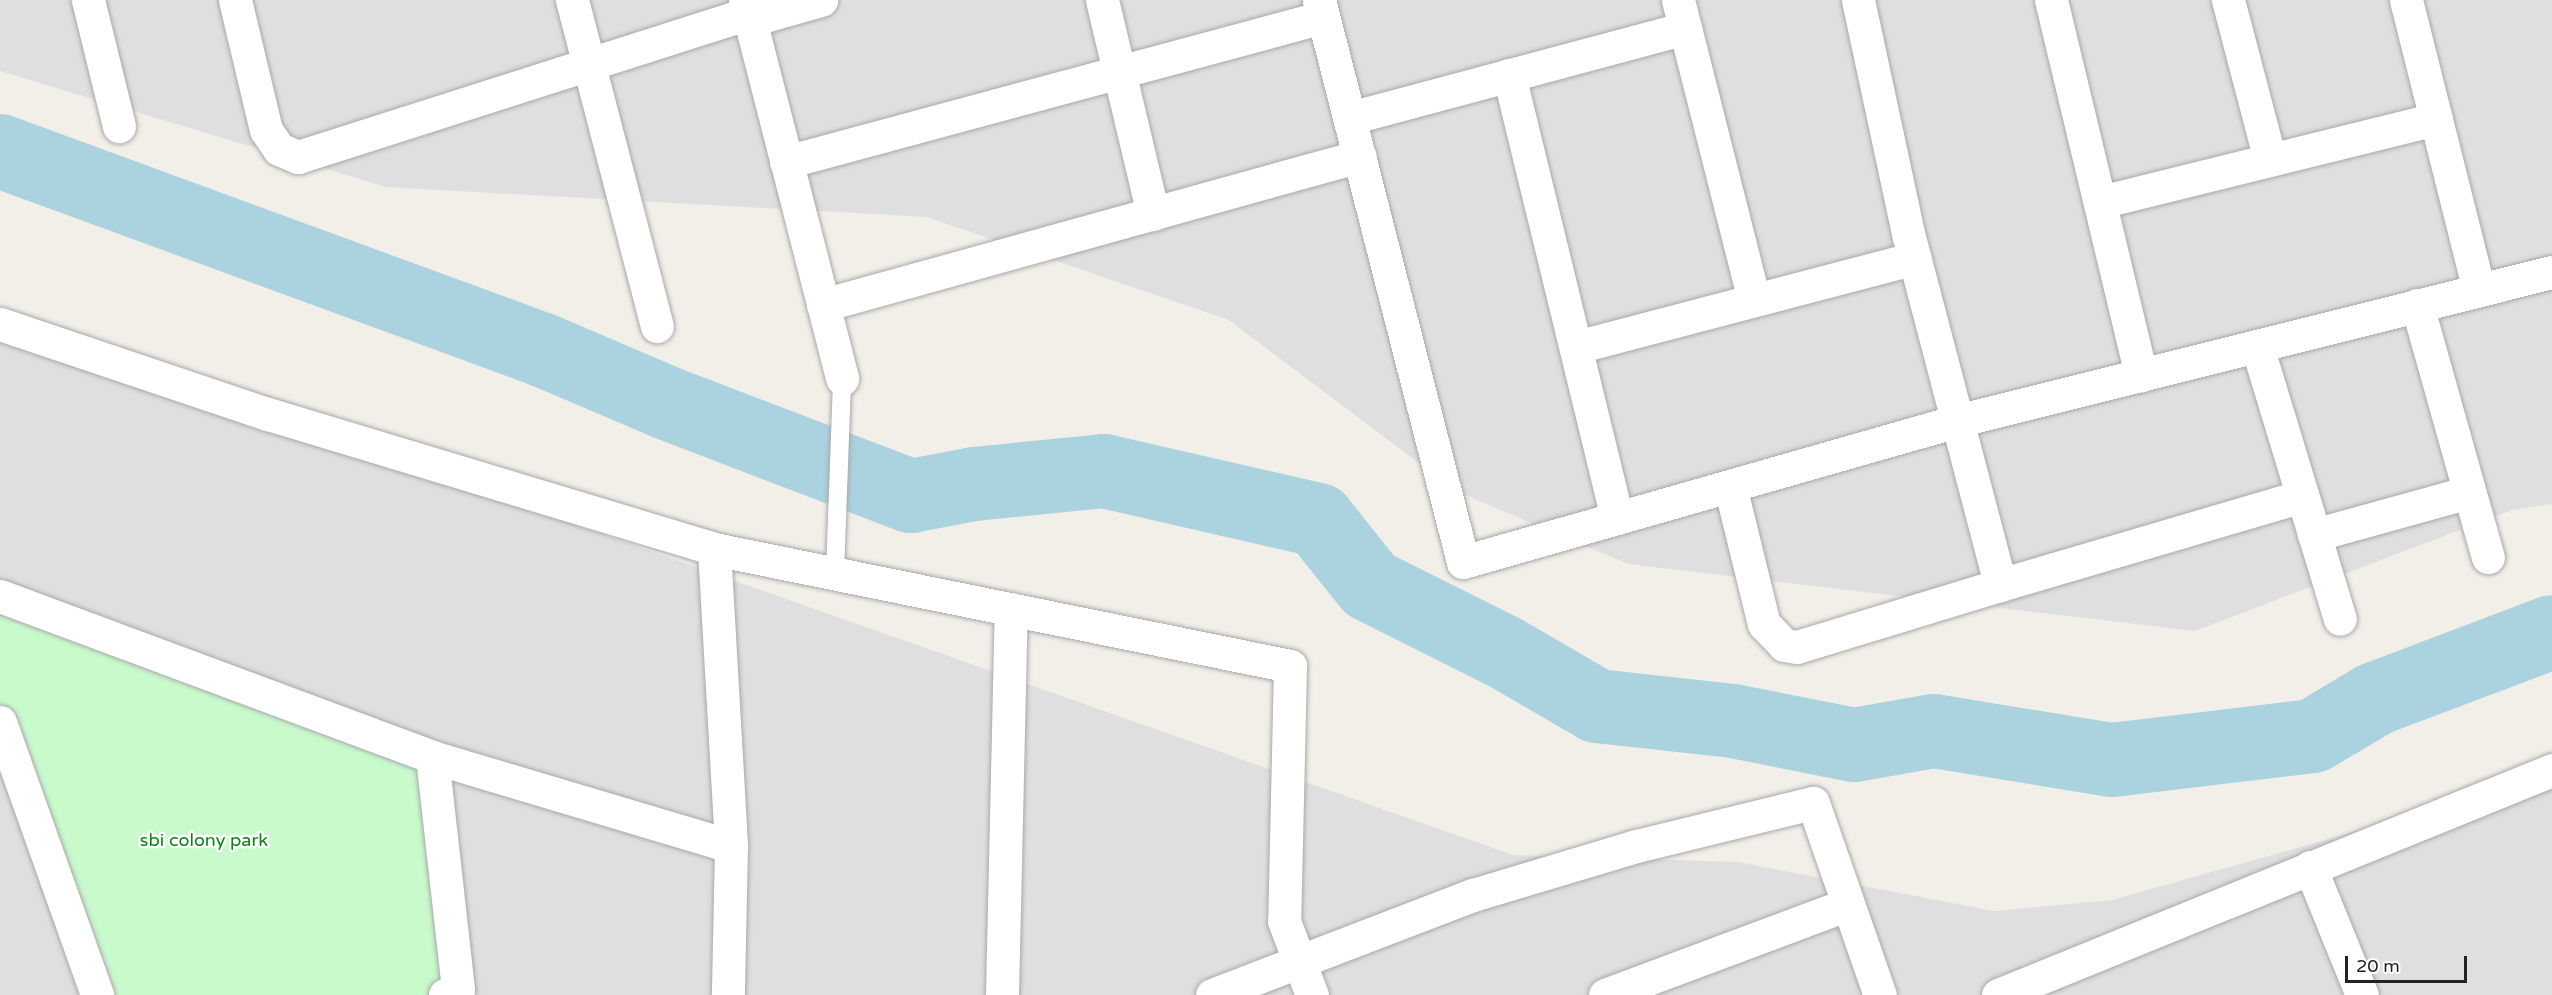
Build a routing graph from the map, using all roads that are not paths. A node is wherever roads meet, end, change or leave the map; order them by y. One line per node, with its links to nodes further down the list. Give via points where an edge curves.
1 (88, 0): 18 (street)
2 (235, 0): 13 (street, via 266,130 279,149 298,157)
3 (572, 0): 13 (street)
4 (821, 0): 11 (street)
5 (1102, 0): 14 (street)
6 (1858, 0): 24 (street)
7 (2051, 0): 22 (street)
8 (2228, 0): 20 (street)
9 (2406, 0): 17 (street)
10 (1321, 8): 14 (street); 16 (street)
11 (748, 11): 13 (street); 21 (street)
12 (1681, 14): 15 (street); 27 (street)
13 (589, 64): 31 (street)
14 (1120, 72): 21 (street); 23 (street)
15 (1509, 75): 16 (street); 33 (street)
16 (1350, 118): 19 (street)
17 (2436, 119): 20 (street); 26 (street)
18 (119, 126)
19 (1360, 156): 23 (street); 40 (street, via 1463,562)
20 (2270, 160): 22 (street)
21 (786, 162): 28 (street)
22 (2100, 202): 34 (street)
23 (1154, 214): 28 (street)
24 (1915, 258): 27 (street); 36 (street)
25 (2552, 272): 26 (street)
26 (2479, 290): 29 (street)
27 (1754, 300): 33 (street)
28 (823, 305): 35 (street)
29 (2417, 306): 32 (street); 38 (street)
30 (0, 324): 42 (street, via 268,414)
31 (657, 326)
32 (2257, 346): 34 (street); 39 (street)
33 (1576, 347): 40 (street)
34 (2141, 375): 36 (street)
35 (842, 379): 44 (lane)
36 (1957, 421): 37 (street); 45 (street)
37 (1730, 486): 40 (street); 45 (street, via 1764,624 1784,645 1797,647)
38 (2469, 492): 41 (street); 43 (street)
39 (2302, 496): 41 (street); 45 (street)
40 (1617, 518)
41 (2314, 535): 48 (street)
42 (714, 549): 44 (street); 52 (street)
43 (2488, 557)
44 (835, 573): 47 (street)
45 (2000, 585)
46 (0, 596): 50 (street)
47 (1011, 609): 55 (street, via 1290,666 1284,921); 59 (street)
48 (2340, 619)
49 (0, 722): 56 (street)
50 (432, 757): 52 (street); 57 (street, via 458,990)
51 (2552, 770): 53 (street)
52 (731, 846): 58 (street)
53 (2310, 867): 64 (street); 65 (street)
54 (1846, 905): 55 (street, via 1813,803 1636,846 1473,895); 62 (street); 63 (street)
55 (1298, 961): 60 (street); 61 (street)
56 (97, 995)
57 (445, 995)
58 (728, 995)
59 (1002, 995)
60 (1212, 995)
61 (1312, 995)
62 (1605, 995)
63 (1880, 995)
64 (1998, 995)
65 (2362, 995)

